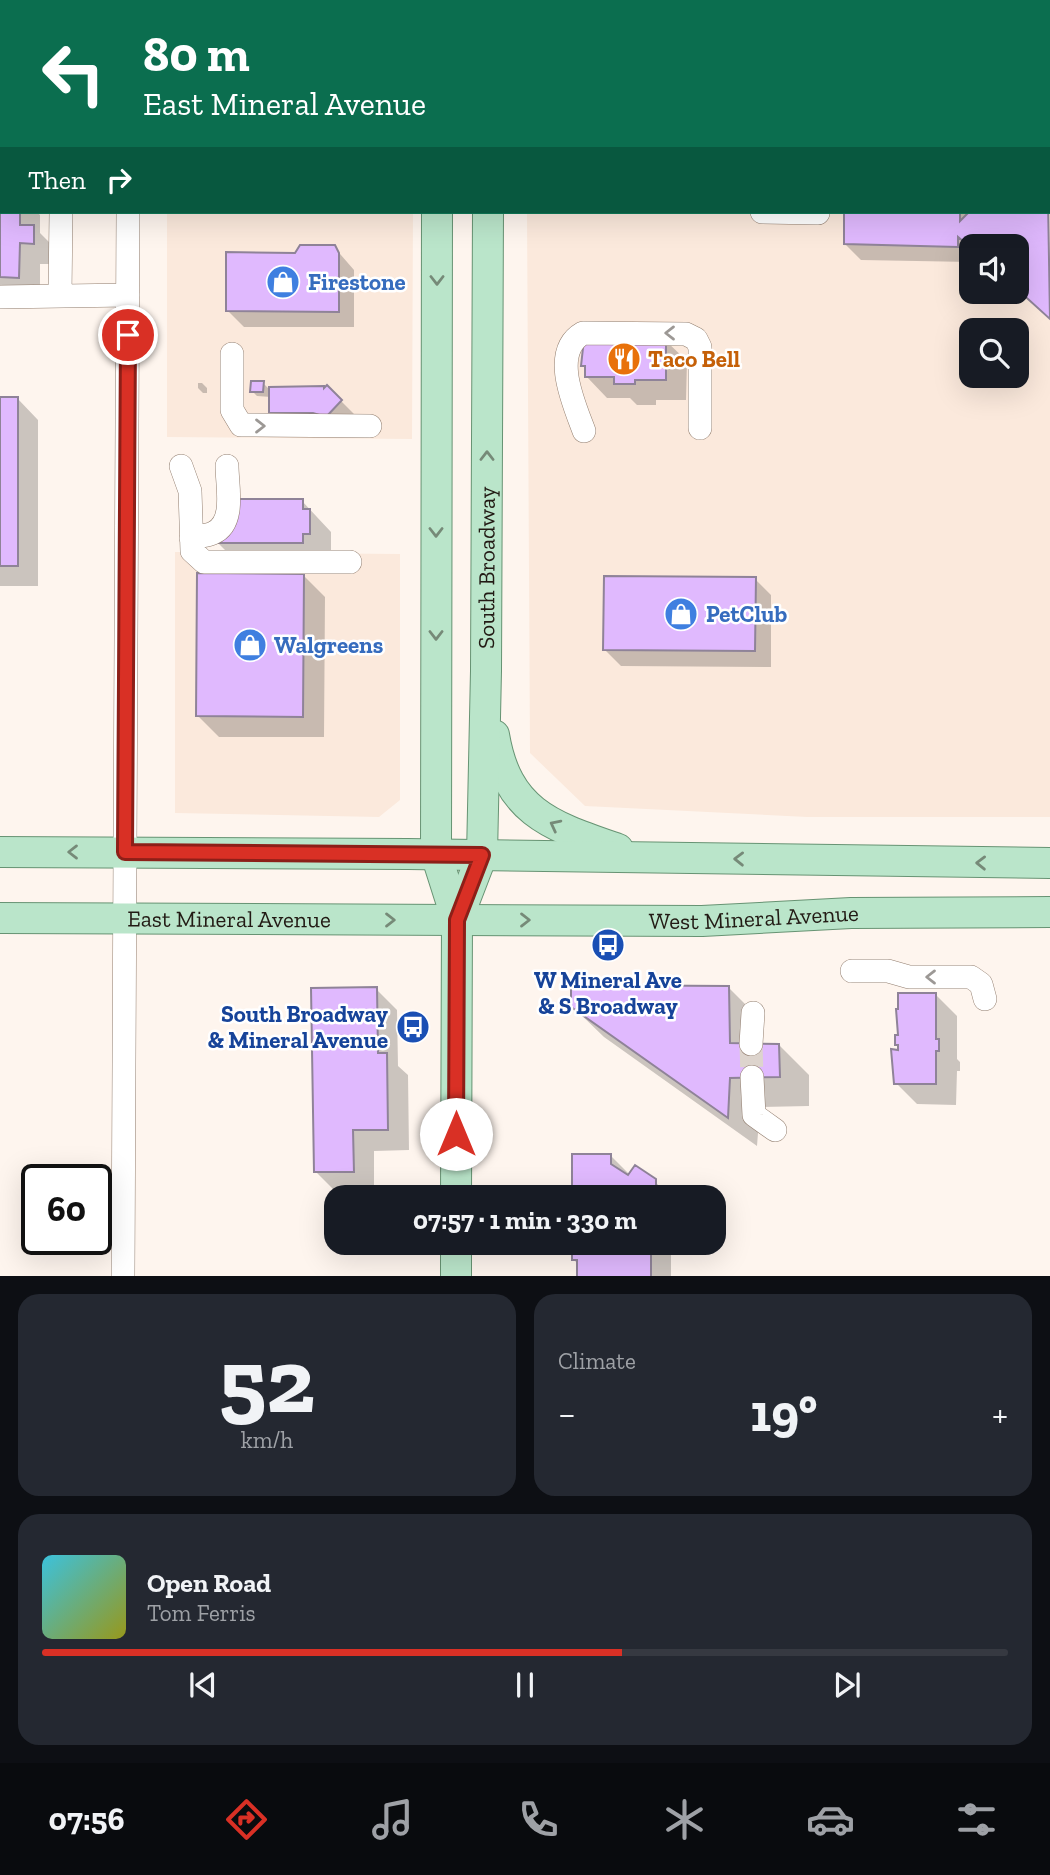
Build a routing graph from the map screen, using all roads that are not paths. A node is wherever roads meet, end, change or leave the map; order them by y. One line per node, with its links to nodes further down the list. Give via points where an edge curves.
1 (244, 0): 2 (street)
2 (278, 0)
3 (61, 214): 8 (street)
4 (128, 214): 7 (street)
5 (437, 214): 21 (main road, South Broadway, one-way to 21)
6 (488, 214): 18 (main road, South Broadway, one-way to 6)
7 (128, 295): 8 (street); 20 (street)
8 (60, 296): 9 (street)
9 (0, 297)
10 (232, 354): 11 (street, one-way to 11, via 232,410 241,425)
11 (370, 426)
12 (700, 428): 13 (street, one-way to 13, via 700,347 696,339 686,334 583,333 573,338 568,350 567,386)
13 (584, 431)
14 (181, 466): 16 (street, via 190,491)
15 (227, 466): 16 (street, via 228,518 213,534)
16 (191, 538): 17 (street, via 192,551 204,562)
17 (350, 562)
18 (486, 671): 22 (main road, South Broadway); 23 (main road, one-way to 18, via 552,824 520,798 499,758)
19 (0, 852): 20 (main road, one-way to 19)
20 (125, 852): 21 (main road); 27 (street)
21 (436, 854): 22 (main road); 28 (main road, South Broadway)
22 (482, 855): 23 (main road); 28 (main road, South Broadway)
23 (642, 857): 24 (main road, one-way to 23)
24 (1050, 863)
25 (1050, 912): 28 (main road, West Mineral Avenue, one-way to 25, via 702,921 851,913)
26 (0, 918): 27 (main road, East Mineral Avenue)
27 (125, 918): 28 (main road, East Mineral Avenue, one-way to 28); 37 (street)
28 (457, 920): 35 (main road, South Broadway)
29 (852, 971): 30 (street, one-way to 29, via 981,985 971,977)
30 (985, 999)
31 (753, 1013): 32 (street)
32 (751, 1044)
33 (752, 1077): 34 (street, via 754,1115)
34 (775, 1130)
35 (456, 1185)
36 (456, 1255): 38 (main road)
37 (123, 1276)
38 (456, 1276)

